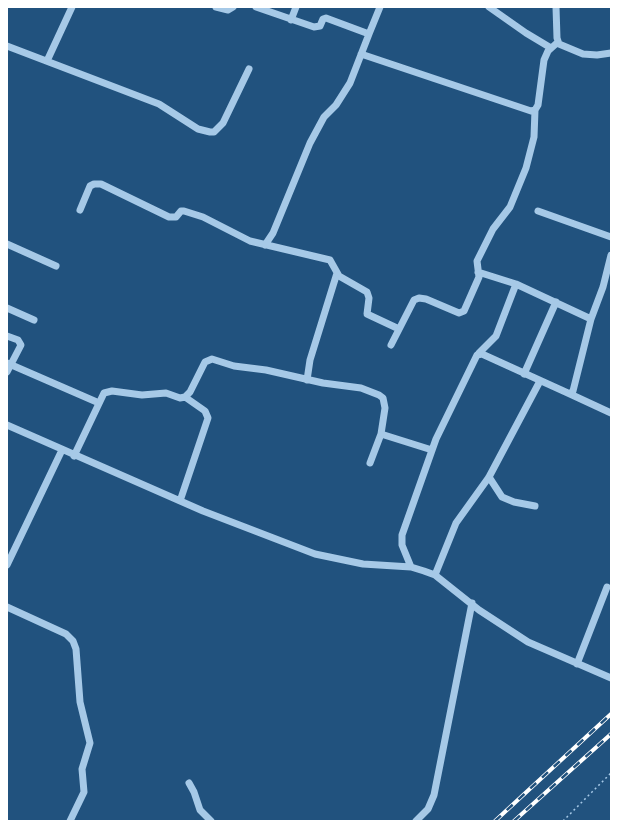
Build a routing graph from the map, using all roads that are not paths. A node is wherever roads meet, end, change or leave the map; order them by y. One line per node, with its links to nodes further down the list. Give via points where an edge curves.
1 (72, 7): 16 (street)
2 (216, 7): 3 (street, via 228,10)
3 (233, 7)
4 (256, 7): 9 (street)
5 (296, 7): 9 (street)
6 (380, 7): 10 (street)
7 (489, 7): 13 (street)
8 (556, 7): 11 (street)
9 (291, 20): 10 (street, via 317,27 326,18)
10 (369, 34): 15 (street)
11 (558, 42): 13 (street); 14 (street, via 583,54)
12 (7, 46): 16 (street)
13 (551, 48): 18 (street, via 544,60 539,101)
14 (611, 53)
15 (361, 54): 18 (street, via 525,111); 23 (street, via 347,88 324,117 310,143 273,233)
16 (47, 61): 17 (street, via 159,104 198,128 210,132 214,132 222,123)
17 (249, 69)
18 (535, 110): 26 (street, via 534,137 526,168 510,207 493,230 477,261)
19 (80, 210): 23 (street, via 90,186 101,184 168,217 176,217 182,211 192,213 216,222 250,241)
20 (538, 211): 21 (street)
21 (611, 237)
22 (7, 244): 25 (street)
23 (265, 245): 27 (street, via 330,260)
24 (611, 255): 31 (street)
25 (56, 266)
26 (478, 272): 28 (street); 33 (street, via 478,279 462,313 426,299 416,298 410,304)
27 (337, 273): 33 (street, via 367,292 367,314); 40 (street, via 310,360)
28 (516, 284): 29 (street); 36 (street, via 496,336)
29 (556, 302): 31 (street); 39 (street)
30 (7, 308): 32 (street)
31 (591, 319): 42 (street, via 573,391)
32 (34, 320)
33 (399, 329): 35 (street)
34 (7, 336): 37 (street, via 18,340 21,345)
35 (392, 345)
36 (479, 353): 39 (street); 49 (street)
37 (9, 364): 38 (street); 44 (street)
38 (7, 372)
39 (524, 374): 41 (street)
40 (307, 380): 43 (street, via 210,359 205,362); 47 (street, via 361,388 379,395 383,398 385,408)
41 (540, 381): 42 (street); 52 (street)
42 (570, 394): 45 (street)
43 (185, 397): 44 (street, via 180,398 166,393 142,395 112,391 104,393); 53 (street, via 205,411 208,418)
44 (99, 403): 50 (street)
45 (611, 413)
46 (7, 425): 48 (street)
47 (381, 434): 49 (street); 51 (street)
48 (62, 450): 50 (street); 55 (street)
49 (432, 450): 56 (street, via 402,538)
50 (74, 456): 53 (street)
51 (370, 463)
52 (489, 477): 54 (street, via 502,497); 57 (street, via 456,523)
53 (180, 501): 56 (street, via 315,554 363,564)
54 (535, 506)
55 (7, 565)
56 (411, 567): 57 (street)
57 (435, 575): 59 (street)
58 (607, 587): 61 (street)
59 (472, 603): 61 (street, via 528,642); 66 (street, via 434,795 428,809)
60 (7, 607): 64 (street, via 66,634 76,649 80,702 90,743 82,769 84,792)
61 (577, 664): 62 (street)
62 (609, 676)
63 (189, 783): 65 (street, via 200,810)
64 (70, 821)
65 (211, 821)
66 (416, 821)

